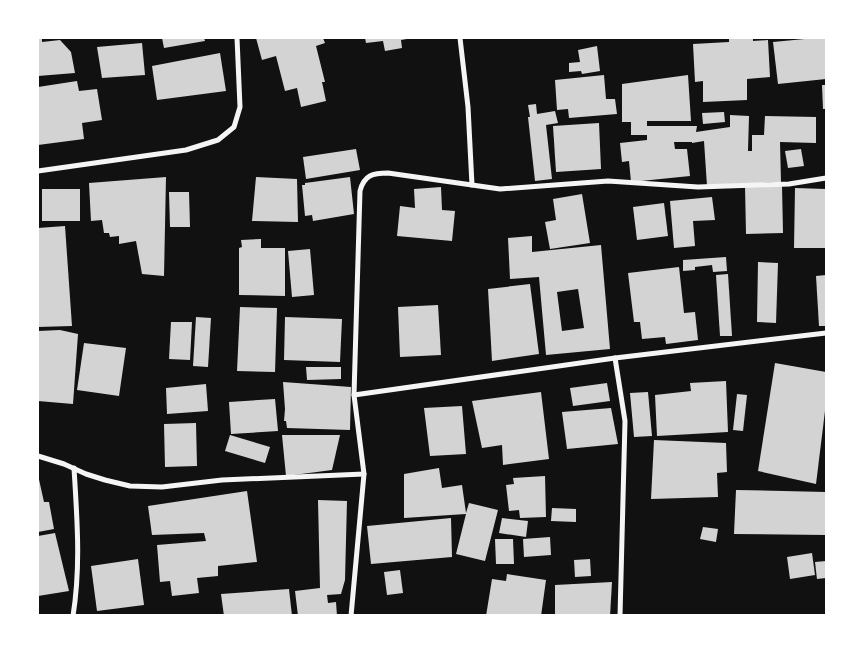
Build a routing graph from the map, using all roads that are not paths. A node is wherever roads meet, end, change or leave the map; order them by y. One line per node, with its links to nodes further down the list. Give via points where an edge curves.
1 (237, 38): 3 (street, via 240,107 234,127 218,140 186,150)
2 (460, 38): 5 (street)
3 (38, 171)
4 (826, 178): 5 (street, via 788,184 698,188 608,181 500,189)
5 (472, 185): 8 (street, via 388,173 369,176 362,184)
6 (826, 333): 7 (street)
7 (615, 358): 8 (street); 14 (street, via 625,421)
8 (354, 395): 11 (street)
9 (38, 456): 10 (street)
10 (74, 468): 11 (street, via 130,486 162,487 222,480); 12 (street, via 78,546)
11 (364, 474): 13 (street)
12 (73, 616)
13 (351, 616)
14 (620, 616)

